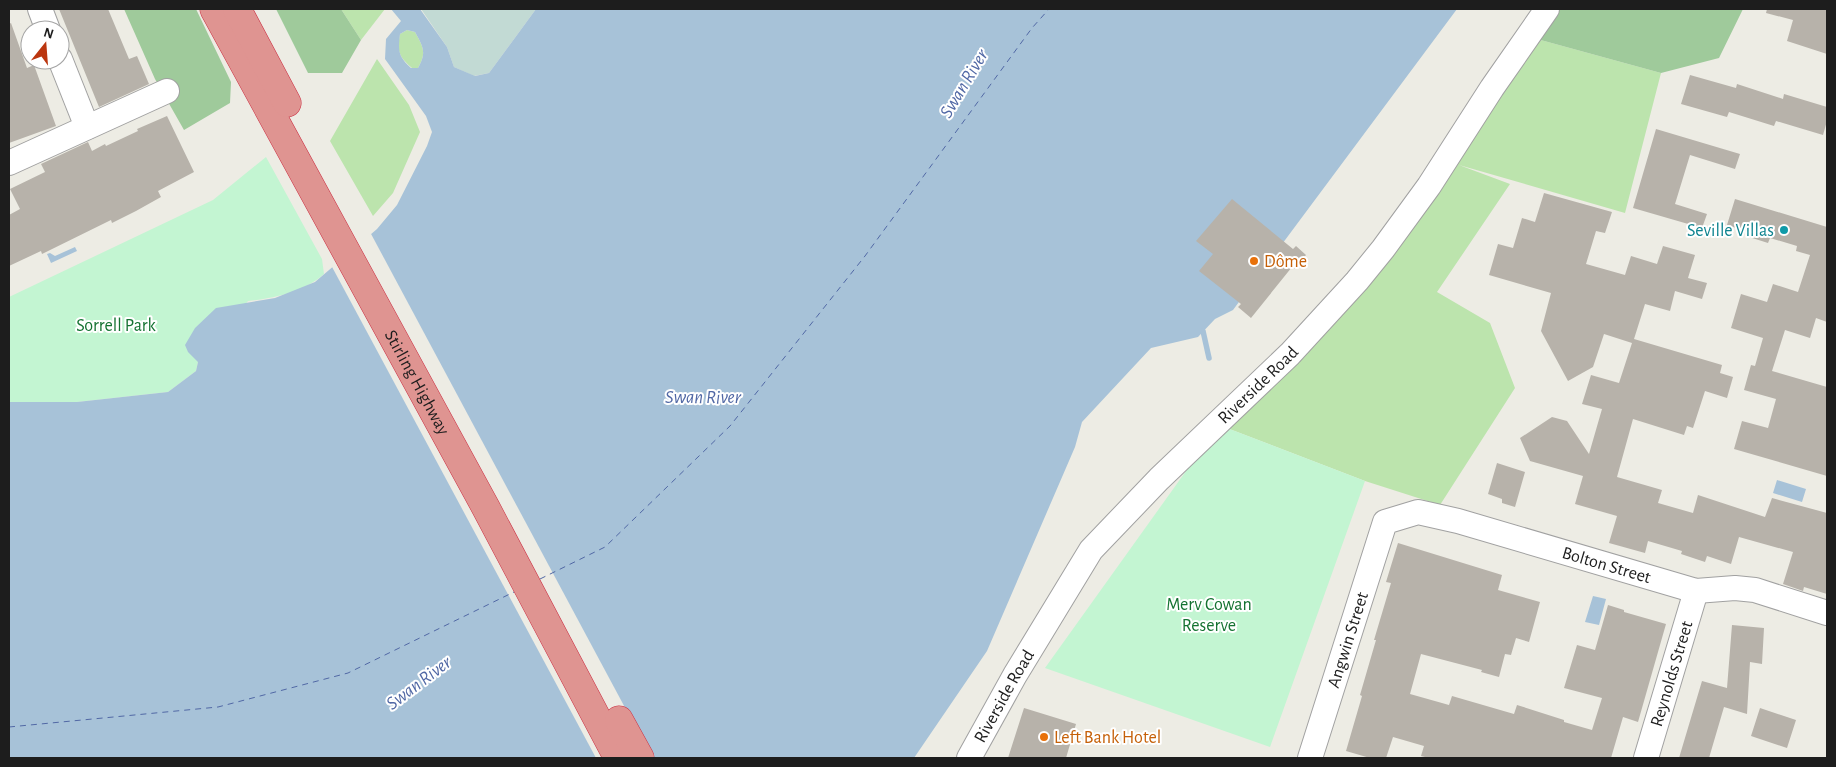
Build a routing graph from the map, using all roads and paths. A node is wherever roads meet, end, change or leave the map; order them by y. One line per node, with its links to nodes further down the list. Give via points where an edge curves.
1 (214, 9): 6 (highway, Stirling Highway)
2 (237, 9): 6 (highway, Stirling Highway)
3 (1532, 9): 15 (street, Riverside Road, via 1406,204 1326,304 1272,350 1248,380 1081,544 1056,577)
4 (1547, 9): 16 (street, Riverside Road, via 1384,249 1290,354 1090,550)
5 (64, 70): 8 (street)
6 (265, 83): 13 (highway, Stirling Highway); 14 (highway, Stirling Highway)
7 (168, 91): 8 (street)
8 (87, 127): 9 (street)
9 (9, 163)
10 (1385, 522): 11 (street, Bolton Street, via 1418,512); 17 (street, Angwin Street)
11 (1696, 591): 12 (street, Bolton Street, via 1755,590); 18 (street, Reynolds Street)
12 (1827, 613)
13 (618, 758)
14 (640, 758)
15 (959, 758)
16 (969, 758)
17 (1310, 758)
18 (1646, 758)

